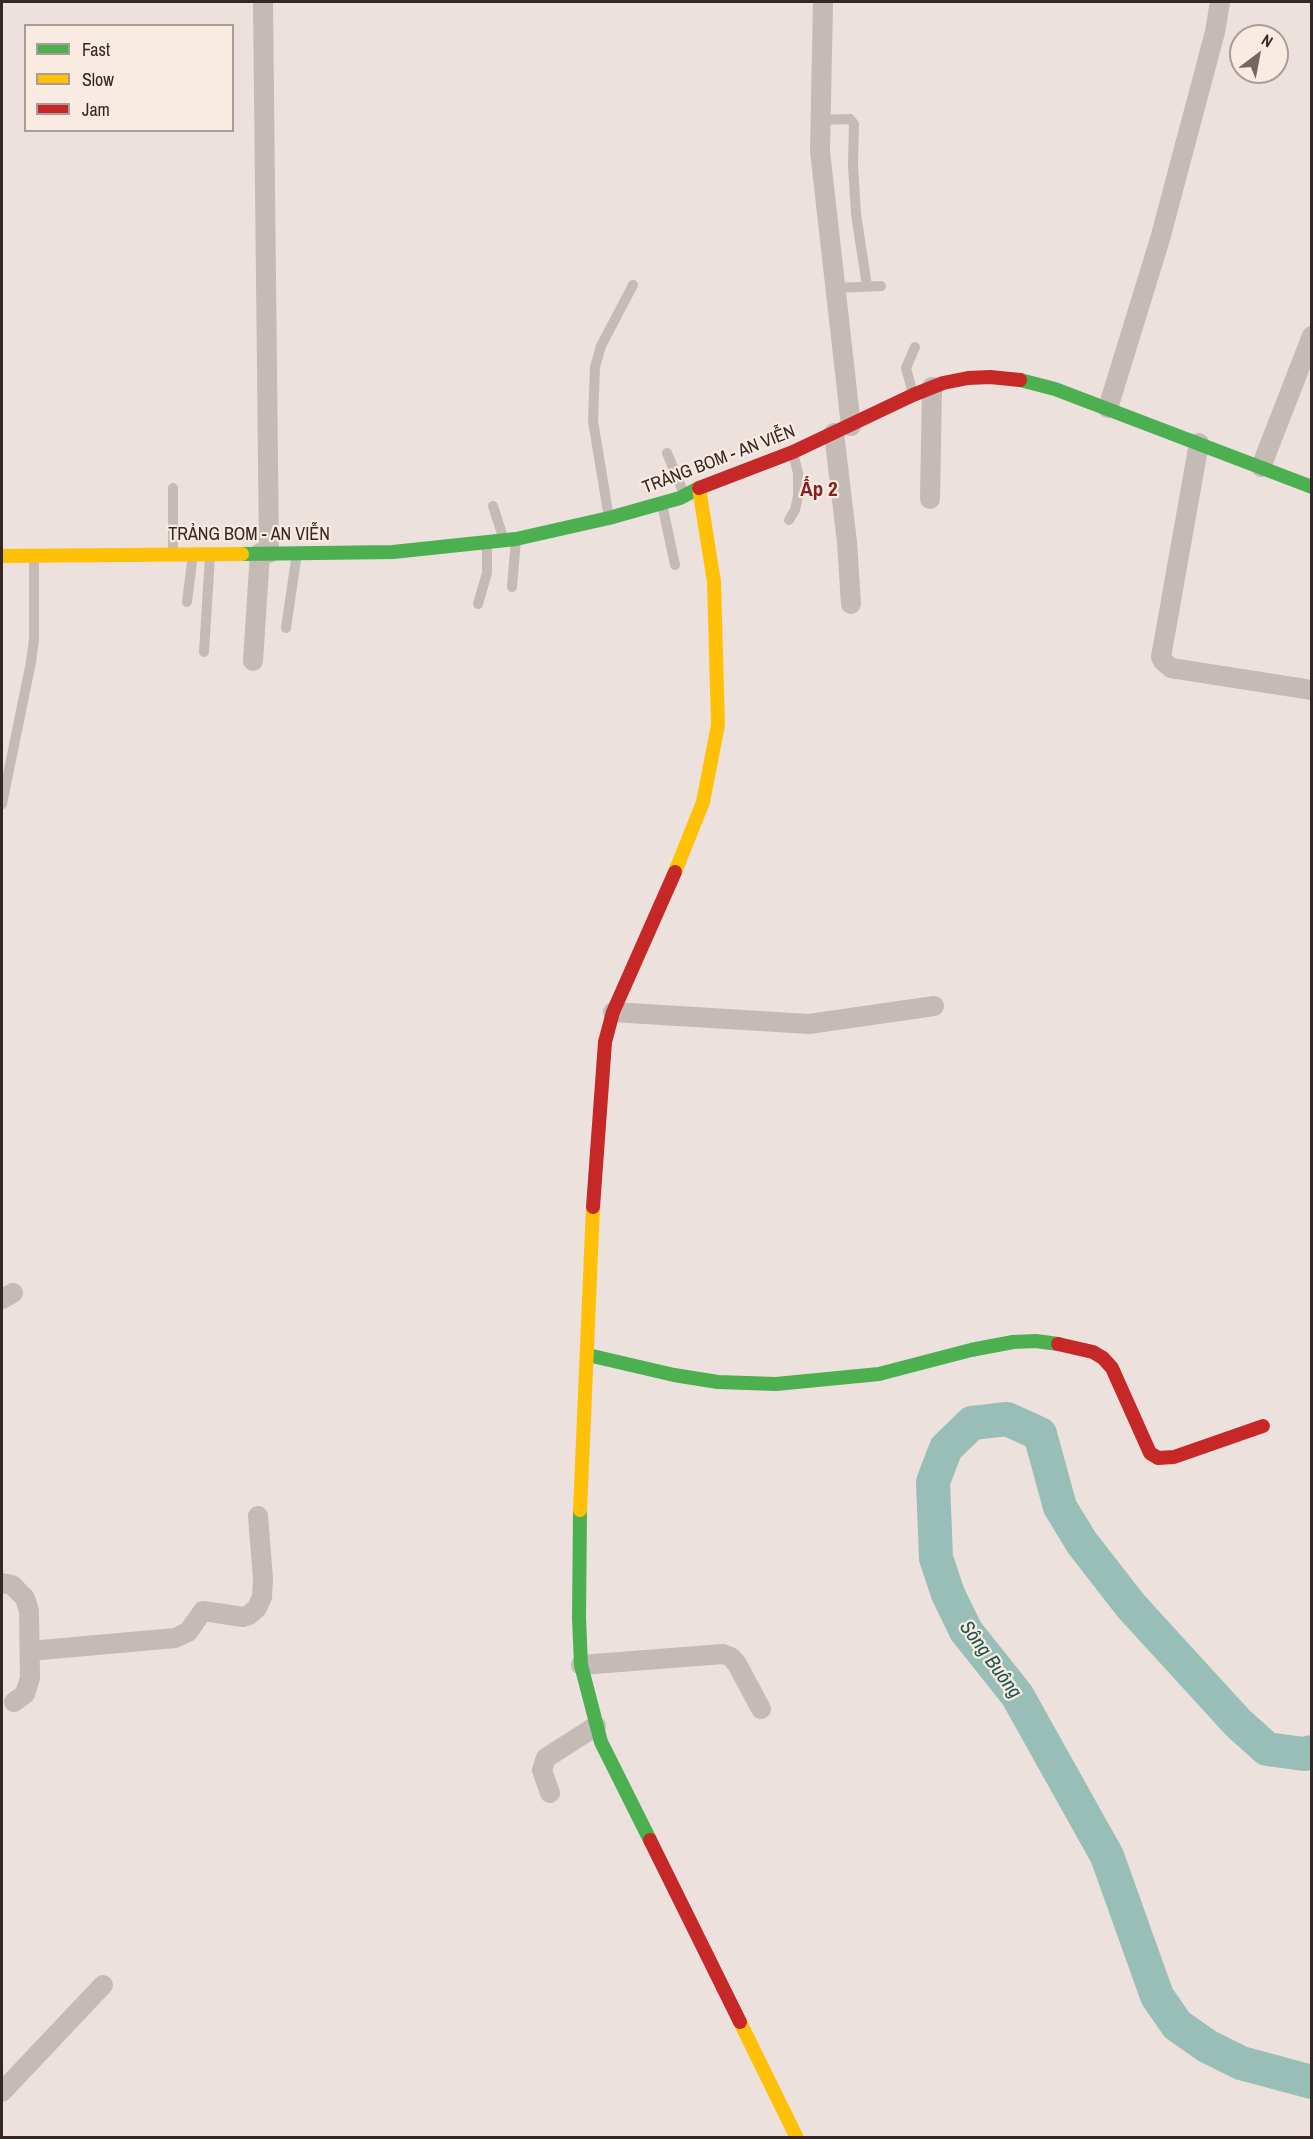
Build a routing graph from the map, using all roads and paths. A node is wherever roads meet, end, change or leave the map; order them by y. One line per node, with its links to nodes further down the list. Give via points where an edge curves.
1 (263, 2): 30 (street)
2 (823, 2): 4 (street)
3 (1220, 2): 13 (street, via 1162,229)
4 (821, 120): 6 (lane, via 850,119 854,124 856,214); 8 (street, via 820,151)
5 (633, 285): 26 (lane, via 601,346 595,367 593,421)
6 (867, 286): 7 (lane); 8 (lane)
7 (881, 286)
8 (835, 288): 14 (street)
9 (1311, 336): 18 (street)
10 (915, 347): 12 (lane, via 906,368)
11 (932, 387): 12 (street, TRẢNG BOM - AN VIỄN); 13 (street, TRẢNG BOM - AN VIỄN, via 968,378 1000,378 1055,389); 23 (street)
12 (913, 395): 14 (street, TRẢNG BOM - AN VIỄN)
13 (1108, 408): 15 (street, TRẢNG BOM - AN VIỄN)
14 (842, 430): 17 (street, TRẢNG BOM - AN VIỄN); 41 (street)
15 (1198, 443): 18 (street, TRẢNG BOM - AN VIỄN); 45 (street, via 1161,657 1171,668)
16 (667, 453): 22 (lane)
17 (793, 453): 21 (street, TRẢNG BOM - AN VIỄN); 27 (lane, via 798,496)
18 (1260, 467): 19 (street, TRẢNG BOM - AN VIỄN)
19 (1311, 487)
20 (173, 488): 32 (lane)
21 (699, 488): 22 (street, TRẢNG BOM - AN VIỄN); 48 (street, via 714,582 718,725 703,802)
22 (685, 496): 24 (street, TRẢNG BOM - AN VIỄN)
23 (930, 499)
24 (662, 503): 26 (street, TRẢNG BOM - AN VIỄN); 37 (lane)
25 (493, 506): 28 (lane)
26 (609, 518): 28 (street, TRẢNG BOM - AN VIỄN)
27 (789, 520)
28 (510, 539): 29 (street, TRẢNG BOM - AN VIỄN); 38 (lane)
29 (487, 542): 31 (street, TRẢNG BOM - AN VIỄN, via 393,552); 40 (lane, via 487,573)
30 (265, 553): 31 (street, TRẢNG BOM - AN VIỄN); 34 (street, TRẢNG BOM - AN VIỄN); 44 (street)
31 (297, 553): 42 (lane)
32 (173, 554): 33 (street, TRẢNG BOM - AN VIỄN); 35 (street, TRẢNG BOM - AN VIỄN)
33 (193, 554): 34 (street, TRẢNG BOM - AN VIỄN); 39 (lane)
34 (211, 554): 43 (lane)
35 (34, 555): 36 (street, TRẢNG BOM - AN VIỄN); 46 (lane, via 31,663)
36 (2, 556)
37 (675, 565)
38 (512, 587)
39 (186, 602)
40 (478, 604)
41 (851, 604)
42 (286, 628)
43 (204, 651)
44 (253, 661)
45 (1311, 690)
46 (2, 804)
47 (934, 1006): 48 (street, via 809,1024)
48 (613, 1012): 49 (street, via 605,1042 599,1106)
49 (588, 1355): 50 (street, via 718,1382 776,1384 879,1374 971,1350 1036,1341 1077,1347 1103,1358 1112,1368 1150,1453 1158,1458); 54 (street, via 580,1493)
50 (1263, 1426)
51 (258, 1516): 53 (street, via 262,1597 249,1615 203,1611 188,1632 175,1638)
52 (2, 1583): 53 (street, via 12,1585 25,1598)
53 (30, 1651): 55 (street, via 30,1678 25,1695)
54 (581, 1665): 56 (street, via 723,1654 737,1664); 57 (street)
55 (14, 1702)
56 (761, 1709)
57 (596, 1726): 58 (street, via 546,1758 542,1770); 61 (street)
58 (550, 1793)
59 (103, 1985): 60 (street)
60 (2, 2091)
61 (797, 2138)

